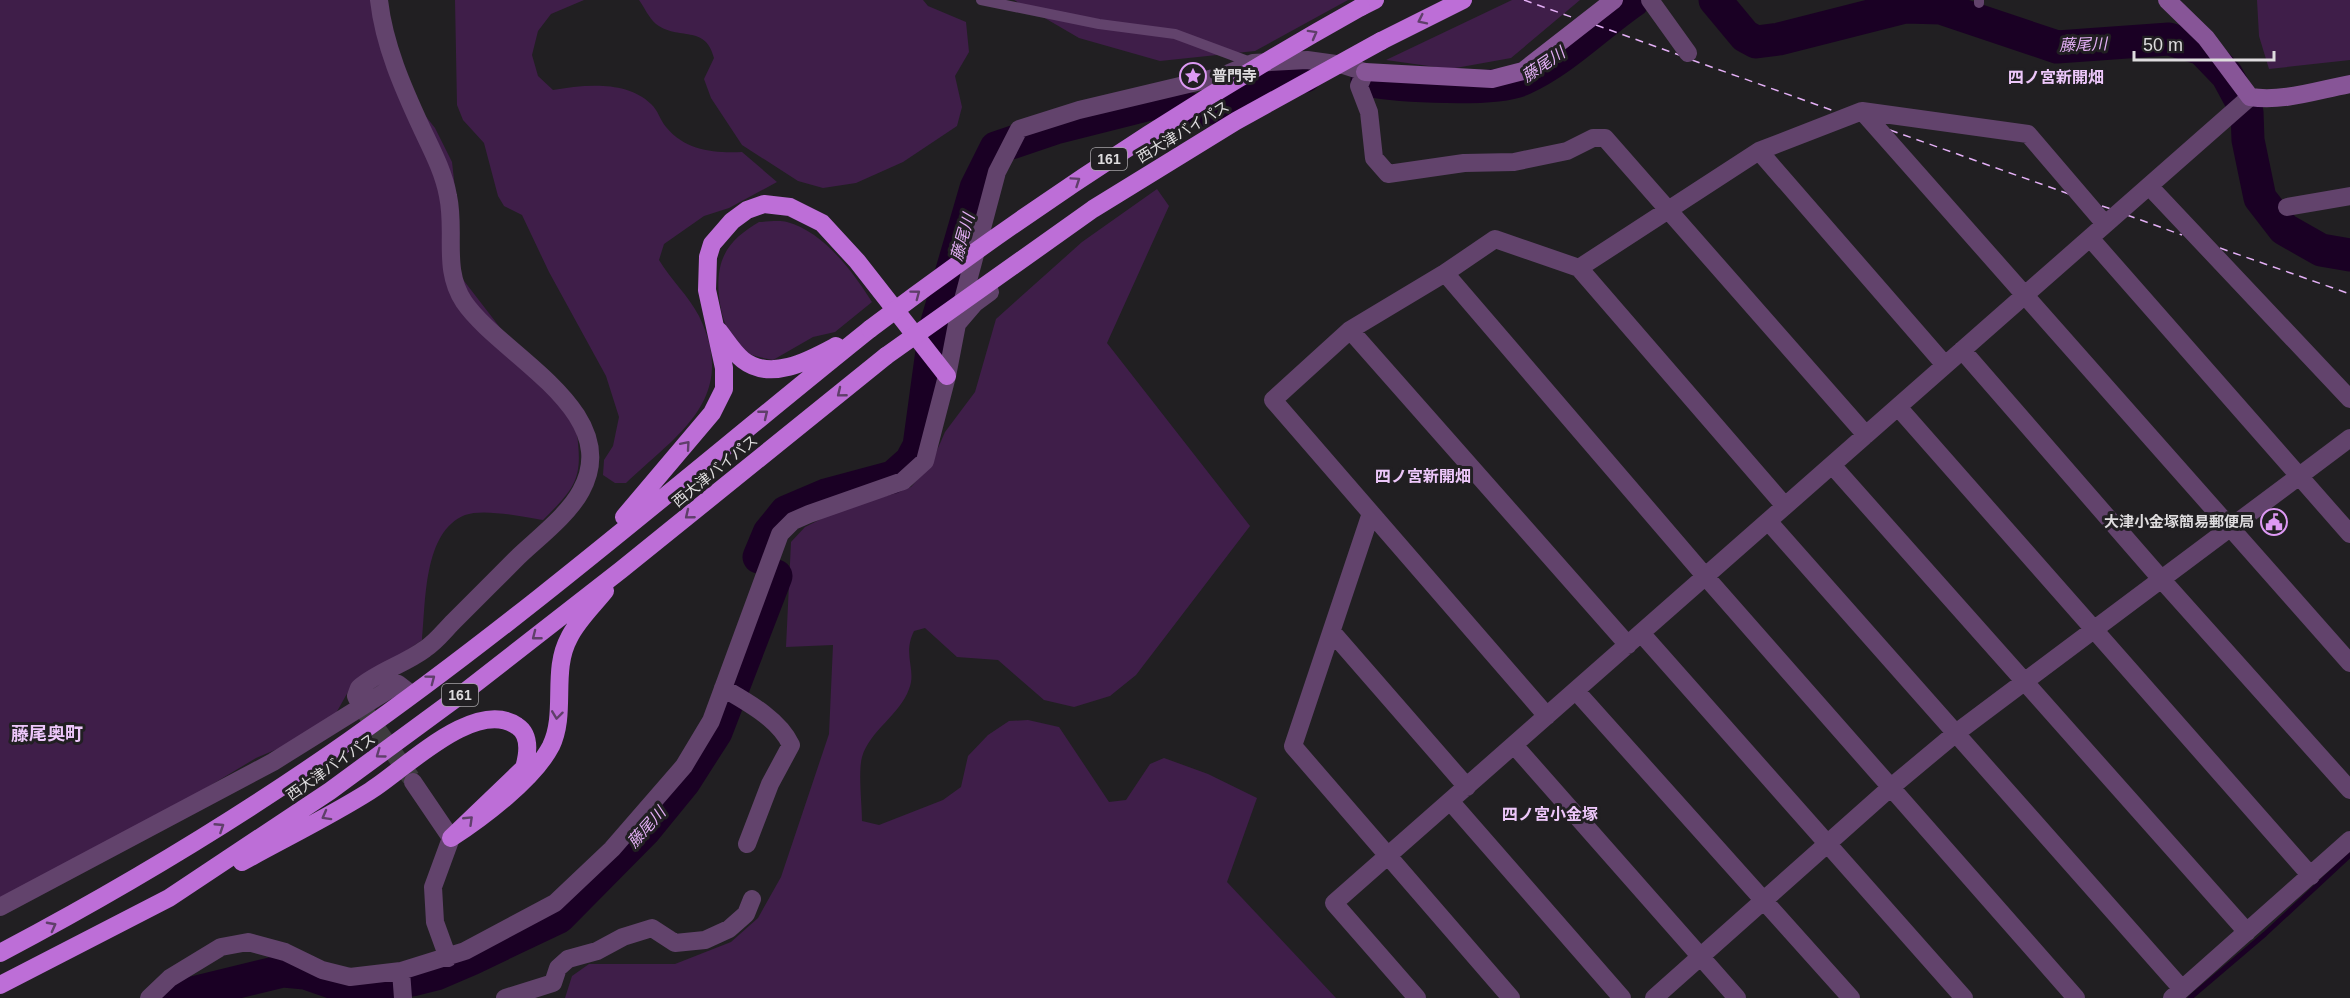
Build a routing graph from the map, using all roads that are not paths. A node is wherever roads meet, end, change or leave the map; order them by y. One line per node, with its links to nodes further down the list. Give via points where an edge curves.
1 (379, 0): 55 (street, via 394,64 448,194 454,283 479,321 565,398 578,415 591,452 588,477 580,493 554,522 428,648 359,688)
2 (981, 0): 9 (lane, via 1088,22 1175,34)
3 (1463, 0): 44 (highway, 西大津バイパス / 161, one-way to 44, bridge, via 1236,121 1093,209 886,356)
4 (1614, 0): 11 (street, via 1523,71 1492,79)
5 (1650, 0): 8 (street)
6 (2167, 0): 13 (street, via 2206,38)
7 (1368, 4): 27 (highway, 西大津バイパス / 161, one-way to 7, bridge, via 1074,181 1216,91)
8 (1688, 53)
9 (1253, 63): 10 (street, via 1307,60); 25 (street, via 1222,76 1053,117 1019,129 998,172)
10 (1337, 64): 11 (street); 25 (street, via 1305,88 1128,190 975,303)
11 (1365, 72): 19 (street, via 1359,86 1368,112 1374,158 1388,174 1464,163 1514,162 1567,151 1593,138 1605,138)
12 (2350, 84): 13 (street, via 2300,95)
13 (2248, 98): 16 (street)
14 (1862, 111): 15 (street); 20 (street, via 2028,134); 24 (street)
15 (1759, 151): 19 (street); 30 (street)
16 (2149, 186): 20 (street); 32 (street)
17 (2350, 196): 18 (street)
18 (2287, 207)
19 (1666, 209): 22 (street); 34 (street)
20 (2105, 224): 21 (street)
21 (2090, 238): 24 (street); 37 (street)
22 (1579, 268): 23 (street, via 1495,239); 38 (street)
23 (1445, 273): 28 (street); 45 (street)
24 (2025, 294): 29 (street); 41 (street)
25 (957, 324): 31 (street)
26 (716, 328): 27 (highway, via 744,360 765,369 793,366); 31 (highway, via 706,290 712,244 747,210 764,204 790,207 822,223 858,261); 43 (highway, one-way to 26, via 712,413 724,389)
27 (870, 329): 43 (highway, 西大津バイパス / 161, one-way to 27)
28 (1350, 330): 39 (street, via 1273,400); 49 (street)
29 (1962, 350): 30 (street); 46 (street)
30 (1945, 365): 33 (street)
31 (945, 373): 53 (street, via 925,461 903,481 794,521 780,534)
32 (2350, 399)
33 (1898, 407): 34 (street); 47 (street)
34 (1866, 435): 36 (street)
35 (2350, 438): 37 (street)
36 (1832, 465): 38 (street); 51 (street)
37 (2301, 476): 41 (street); 42 (street)
38 (1784, 505): 40 (street)
39 (1371, 513): 48 (street); 56 (street)
40 (1768, 521): 45 (street); 57 (street)
41 (2232, 529): 46 (street); 50 (street)
42 (2350, 534)
43 (593, 553): 54 (highway, 西大津バイパス / 161, one-way to 43)
44 (621, 570): 64 (highway, one-way to 64, via 568,638 561,664 552,744 541,762 484,817); 70 (highway, 西大津バイパス / 161, one-way to 70, via 330,791)
45 (1705, 576): 49 (street); 61 (street)
46 (2162, 580): 47 (street); 62 (street)
47 (2094, 631): 51 (street); 69 (street)
48 (1332, 632): 60 (street); 68 (street, via 1293,746)
49 (1634, 639): 52 (street); 67 (street)
50 (2350, 663)
51 (2024, 681): 57 (street); 74 (street)
52 (1576, 691): 56 (street); 72 (street)
53 (730, 692): 66 (street, via 756,708 787,736 791,746 770,784); 76 (street, via 651,816 555,903)
54 (411, 694): 73 (street, via 398,684 273,762); 75 (highway, 西大津バイパス / 161, one-way to 54, via 174,856 350,740)
55 (358, 703)
56 (1547, 716): 58 (street)
57 (1956, 733): 61 (street); 80 (street)
58 (1514, 745): 60 (street); 77 (street)
59 (414, 782): 64 (street)
60 (1467, 787): 63 (street)
61 (1890, 788): 67 (street); 91 (street)
62 (2350, 790)
63 (1450, 801): 68 (street); 86 (street)
64 (451, 838): 70 (highway, one-way to 70, via 524,768 527,740 518,726 488,719 465,726 371,790 205,884); 76 (street, via 433,887 435,922)
65 (2350, 840): 69 (street)
66 (747, 844)
67 (1827, 844): 72 (street); 90 (street)
68 (1388, 856): 84 (street, via 1334,903); 85 (street)
69 (2311, 876): 74 (street)
70 (169, 898): 79 (highway, 西大津バイパス / 161)
71 (752, 899): 83 (street, via 746,914 729,929 705,940 675,943 652,928 640,931 597,951 568,959 558,968 553,983)
72 (1765, 900): 77 (street); 89 (street)
73 (0, 908)
74 (2247, 932): 80 (street)
75 (0, 953)
76 (448, 958): 78 (street)
77 (1701, 958): 87 (street); 88 (street)
78 (401, 971): 81 (street, via 350,977 322,970 285,951 248,942 221,947 170,978); 82 (street)
79 (0, 985)
80 (2177, 994)
81 (149, 998)
82 (403, 998)
83 (505, 998)
84 (1417, 998)
85 (1511, 998)
86 (1622, 998)
87 (1654, 998)
88 (1737, 998)
89 (1851, 998)
90 (1964, 998)
91 (2076, 998)

